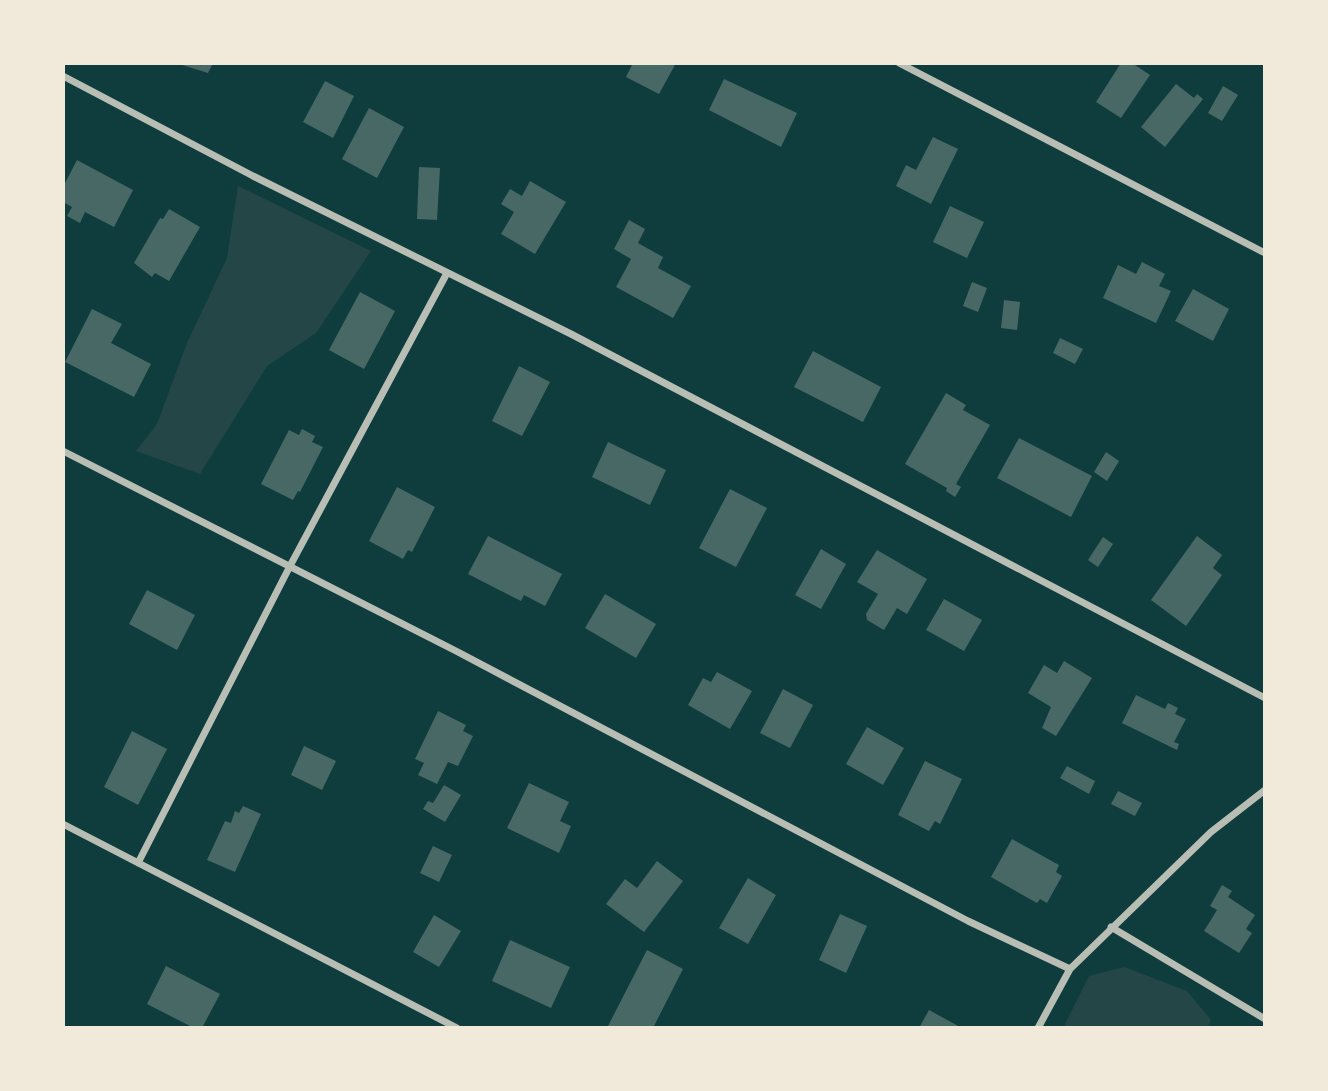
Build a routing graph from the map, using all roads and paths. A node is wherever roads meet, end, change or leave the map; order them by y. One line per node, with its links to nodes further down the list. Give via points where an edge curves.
1 (900, 63): 3 (street)
2 (63, 76): 4 (street)
3 (1265, 253)
4 (447, 273): 6 (street); 7 (street)
5 (63, 451): 6 (street)
6 (290, 566): 10 (street); 12 (street, via 968,921)
7 (1265, 698)
8 (1265, 790): 11 (street, via 1211,832)
9 (63, 824): 10 (street)
10 (138, 863): 14 (street)
11 (1111, 927): 12 (street); 13 (street)
12 (1070, 969): 15 (street)
13 (1265, 1019)
14 (457, 1028)
15 (1038, 1028)

